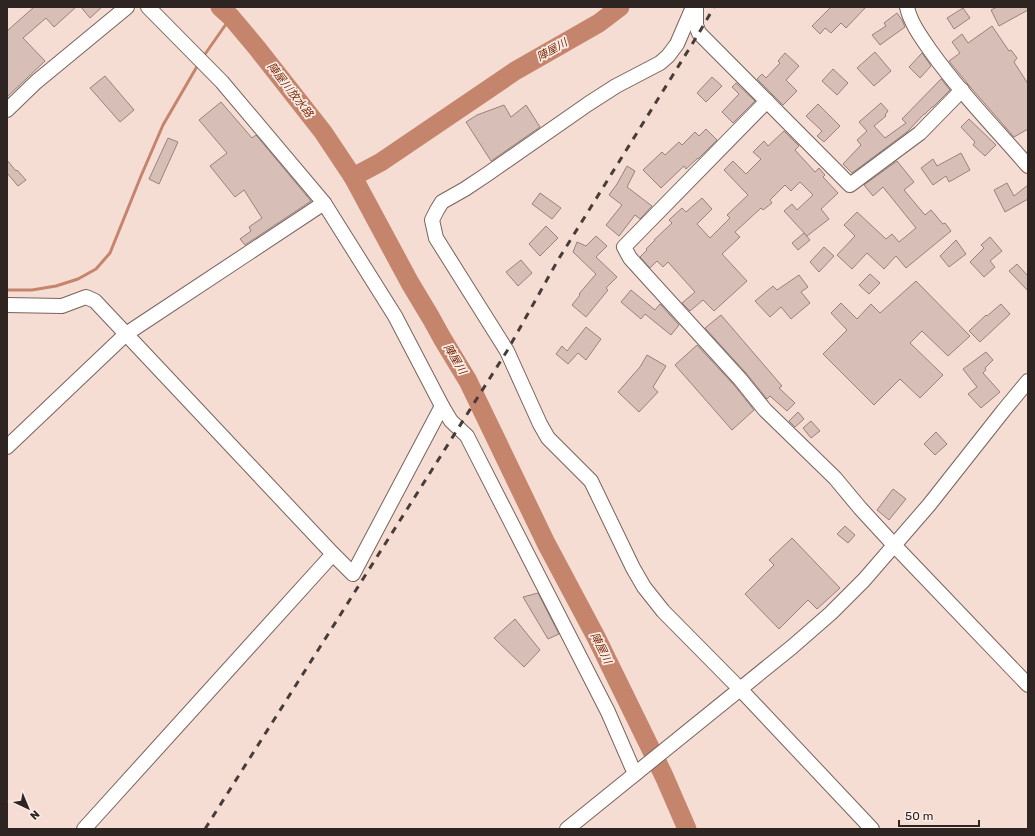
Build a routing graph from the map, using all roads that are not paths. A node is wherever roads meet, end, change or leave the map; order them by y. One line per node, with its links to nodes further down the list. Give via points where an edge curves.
1 (127, 7): 7 (street, via 36,82)
2 (148, 7): 9 (street, via 222,82)
3 (695, 7): 6 (street, via 699,32); 18 (street, via 677,44 660,63 616,86 442,202 432,220 436,238 507,350 548,438 591,481 644,588 663,611)
4 (907, 7): 5 (street, via 923,40)
5 (962, 90): 6 (street, via 920,133 850,185); 8 (street)
6 (767, 100): 15 (street, via 624,247 630,258 765,410 835,478)
7 (7, 110)
8 (1028, 166)
9 (324, 202): 11 (street); 13 (street, via 395,316)
10 (7, 305): 11 (street, via 62,306 86,297 95,301)
11 (126, 334): 14 (street); 16 (street)
12 (1028, 381): 15 (street, via 930,505)
13 (442, 406): 16 (street, via 353,574); 19 (street, via 451,421 467,436)
14 (7, 447)
15 (894, 545): 17 (street); 18 (street, via 831,613)
16 (333, 554): 20 (street)
17 (1028, 685)
18 (741, 690): 19 (street); 22 (street)
19 (637, 772): 21 (street)
20 (84, 829)
21 (567, 829)
22 (872, 829)

